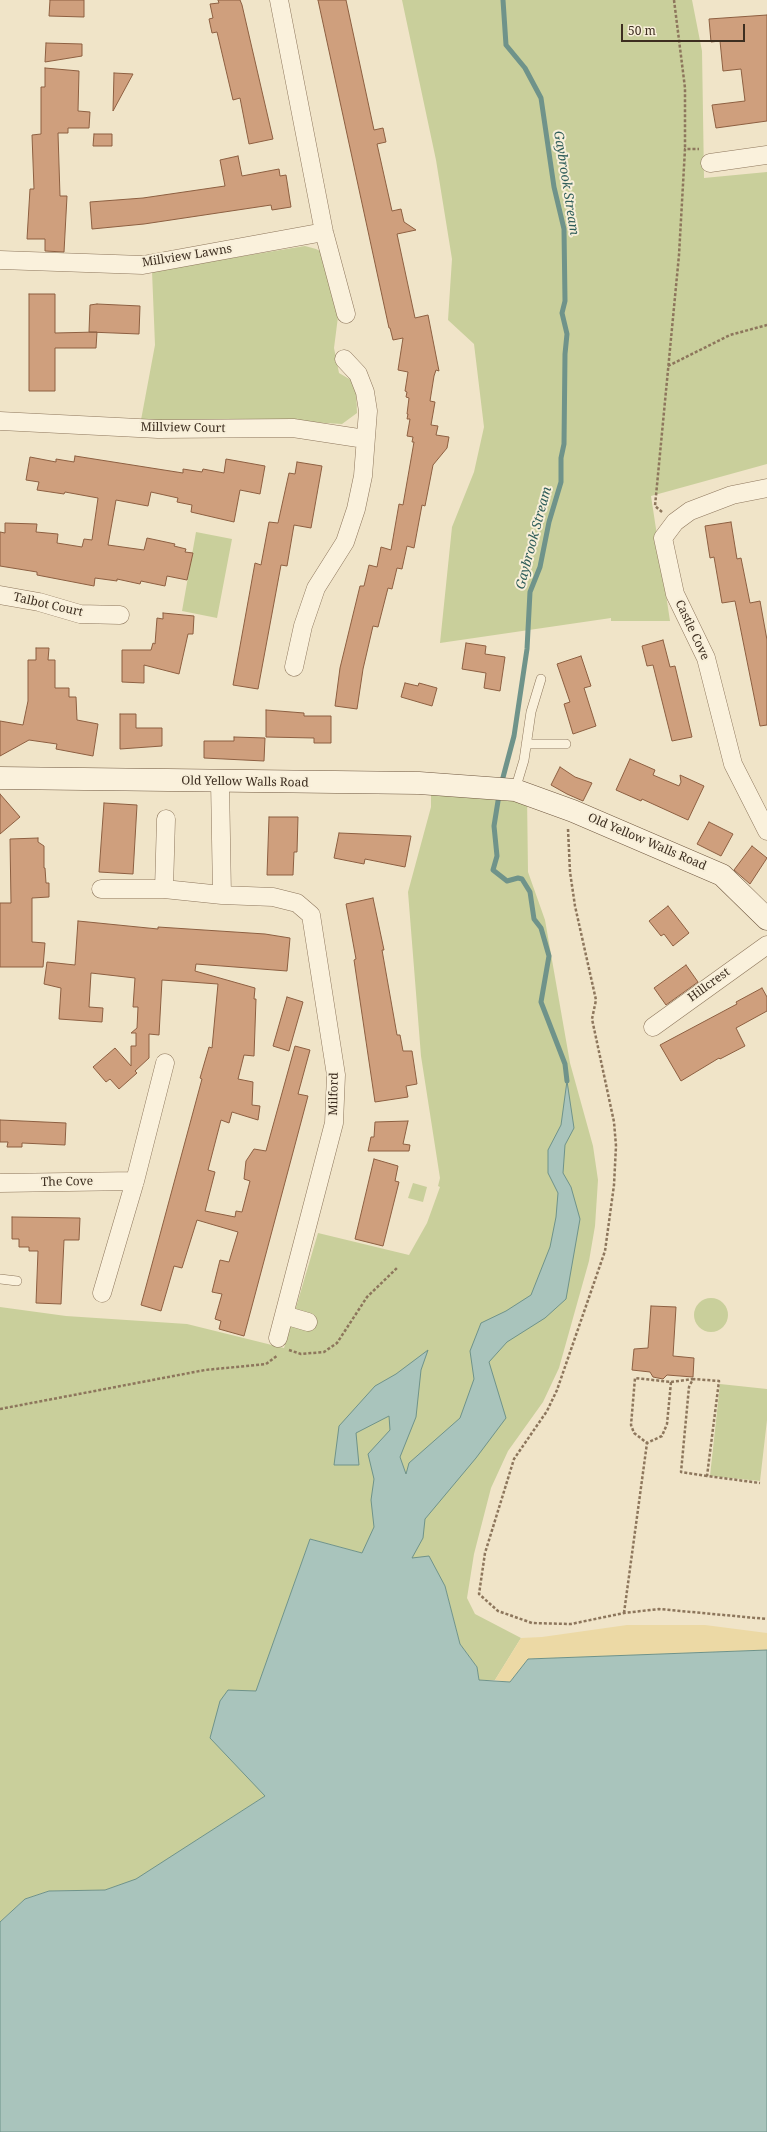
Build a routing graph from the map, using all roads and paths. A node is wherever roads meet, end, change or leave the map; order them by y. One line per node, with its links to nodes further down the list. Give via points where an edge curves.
1 (279, 0): 6 (street)
2 (674, 0): 3 (path, via 685,88)
3 (685, 149): 5 (path, via 705,149); 11 (path, via 679,255)
4 (767, 155): 5 (street)
5 (710, 163)
6 (324, 232): 7 (street, Millview Lawns, via 143,265); 8 (street)
7 (0, 260)
8 (346, 314)
9 (767, 325): 11 (path, via 730,335)
10 (344, 359): 13 (street, via 358,374 365,392 368,411)
11 (668, 366): 15 (path, via 655,506)
12 (0, 421): 13 (street, Millview Court, via 158,429 293,428)
13 (365, 439): 18 (street, via 363,476 356,509 345,542 316,588 303,626)
14 (767, 488): 15 (street, Castle Cove, via 732,495 690,512)
15 (675, 522): 27 (street, Castle Cove, via 663,538 675,594 706,658 733,764)
16 (0, 595): 17 (street, Talbot Court, via 39,602 80,614)
17 (120, 615)
18 (294, 667)
19 (541, 679): 20 (lane, via 531,712)
20 (526, 744): 21 (lane); 24 (lane, via 524,760)
21 (566, 744)
22 (0, 778): 23 (street, Old Yellow Walls Road)
23 (220, 782): 24 (street, Old Yellow Walls Road, via 419,783); 30 (street)
24 (513, 790): 25 (street, Old Yellow Walls Road)
25 (572, 811): 31 (street, Old Yellow Walls Road, via 722,875); 50 (path, via 568,822 570,872 596,1000 592,1019 614,1122 614,1185 605,1251 557,1390 547,1411 514,1459 485,1552 479,1594 498,1611 532,1623 571,1624)
26 (166, 819): 29 (street)
27 (767, 831)
28 (101, 889): 29 (street, Milford)
29 (164, 889): 30 (street, Milford)
30 (222, 895): 41 (street, Milford, via 273,897 297,903 311,915 336,1075 334,1123)
31 (767, 919)
32 (767, 945): 33 (street, Hillcrest)
33 (653, 1027)
34 (165, 1063): 35 (street)
35 (135, 1181): 36 (street, The Cove); 40 (street)
36 (0, 1183)
37 (398, 1267): 43 (path, via 368,1298 337,1343 324,1352 301,1354)
38 (0, 1279): 39 (lane)
39 (17, 1281)
40 (102, 1293)
41 (284, 1315): 42 (street); 43 (street, Milford)
42 (308, 1322)
43 (279, 1343): 46 (path, via 274,1359 266,1364 205,1370)
44 (693, 1379): 45 (path); 48 (path, via 689,1387 681,1472); 48 (path, via 719,1381)
45 (671, 1382): 47 (path, via 667,1424 662,1436); 47 (path, via 635,1378 632,1425 634,1433)
46 (0, 1410)
47 (647, 1442): 50 (path)
48 (707, 1476): 49 (path)
49 (760, 1483)
50 (624, 1613): 51 (path, via 659,1609)
51 (767, 1619)

